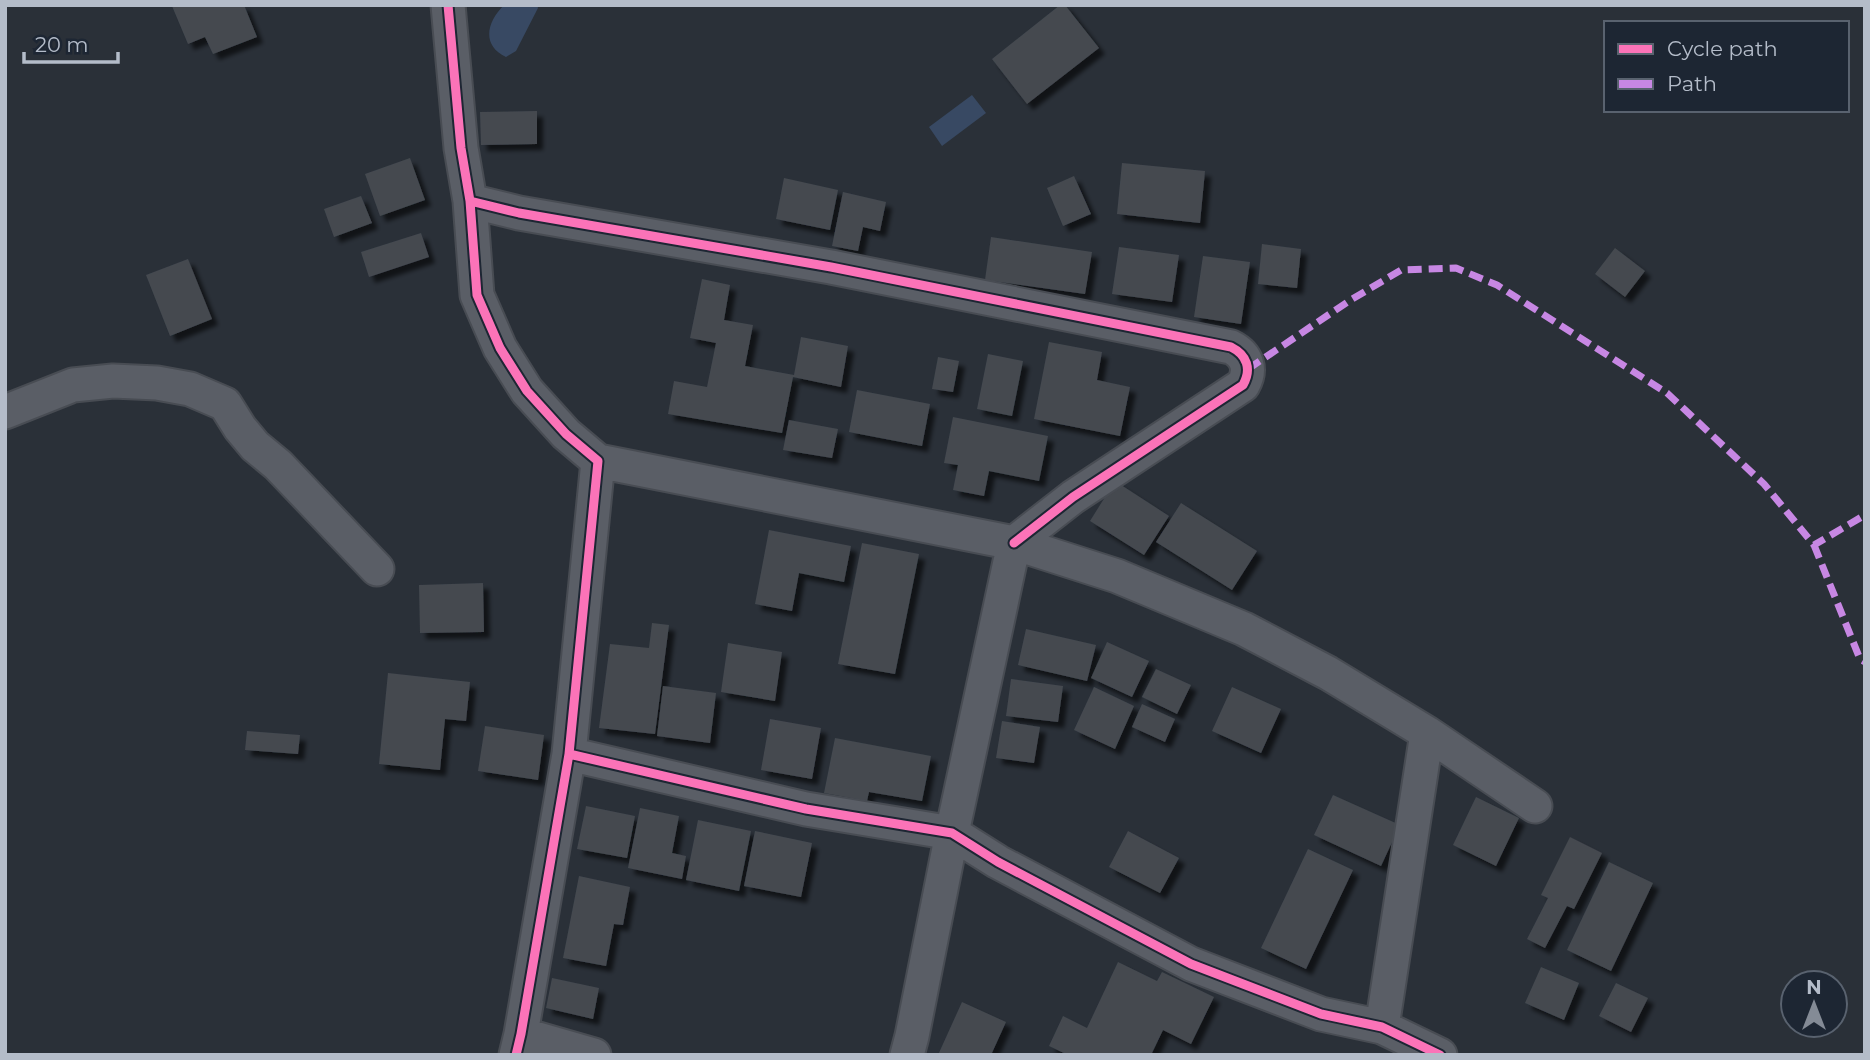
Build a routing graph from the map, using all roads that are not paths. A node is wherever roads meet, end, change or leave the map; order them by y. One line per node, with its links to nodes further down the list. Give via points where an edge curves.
1 (449, 5): 2 (street)
2 (470, 201): 4 (street, via 477,296 500,348 527,391 566,435); 5 (street, via 1231,347 1246,359 1243,385 1073,498)
3 (5, 412): 6 (street, via 73,385 113,381 190,389 225,404 255,446)
4 (598, 461): 5 (street); 8 (street)
5 (1014, 543): 7 (street, via 1117,576 1244,629); 10 (street)
6 (377, 569)
7 (1427, 733): 9 (street); 11 (street)
8 (569, 754): 10 (street, via 806,809); 12 (street)
9 (1535, 806)
10 (952, 833): 11 (street, via 1191,964 1321,1014); 14 (street)
11 (1382, 1027): 15 (street)
12 (519, 1044): 13 (street)
13 (594, 1055)
14 (907, 1055)
15 (1440, 1055)

